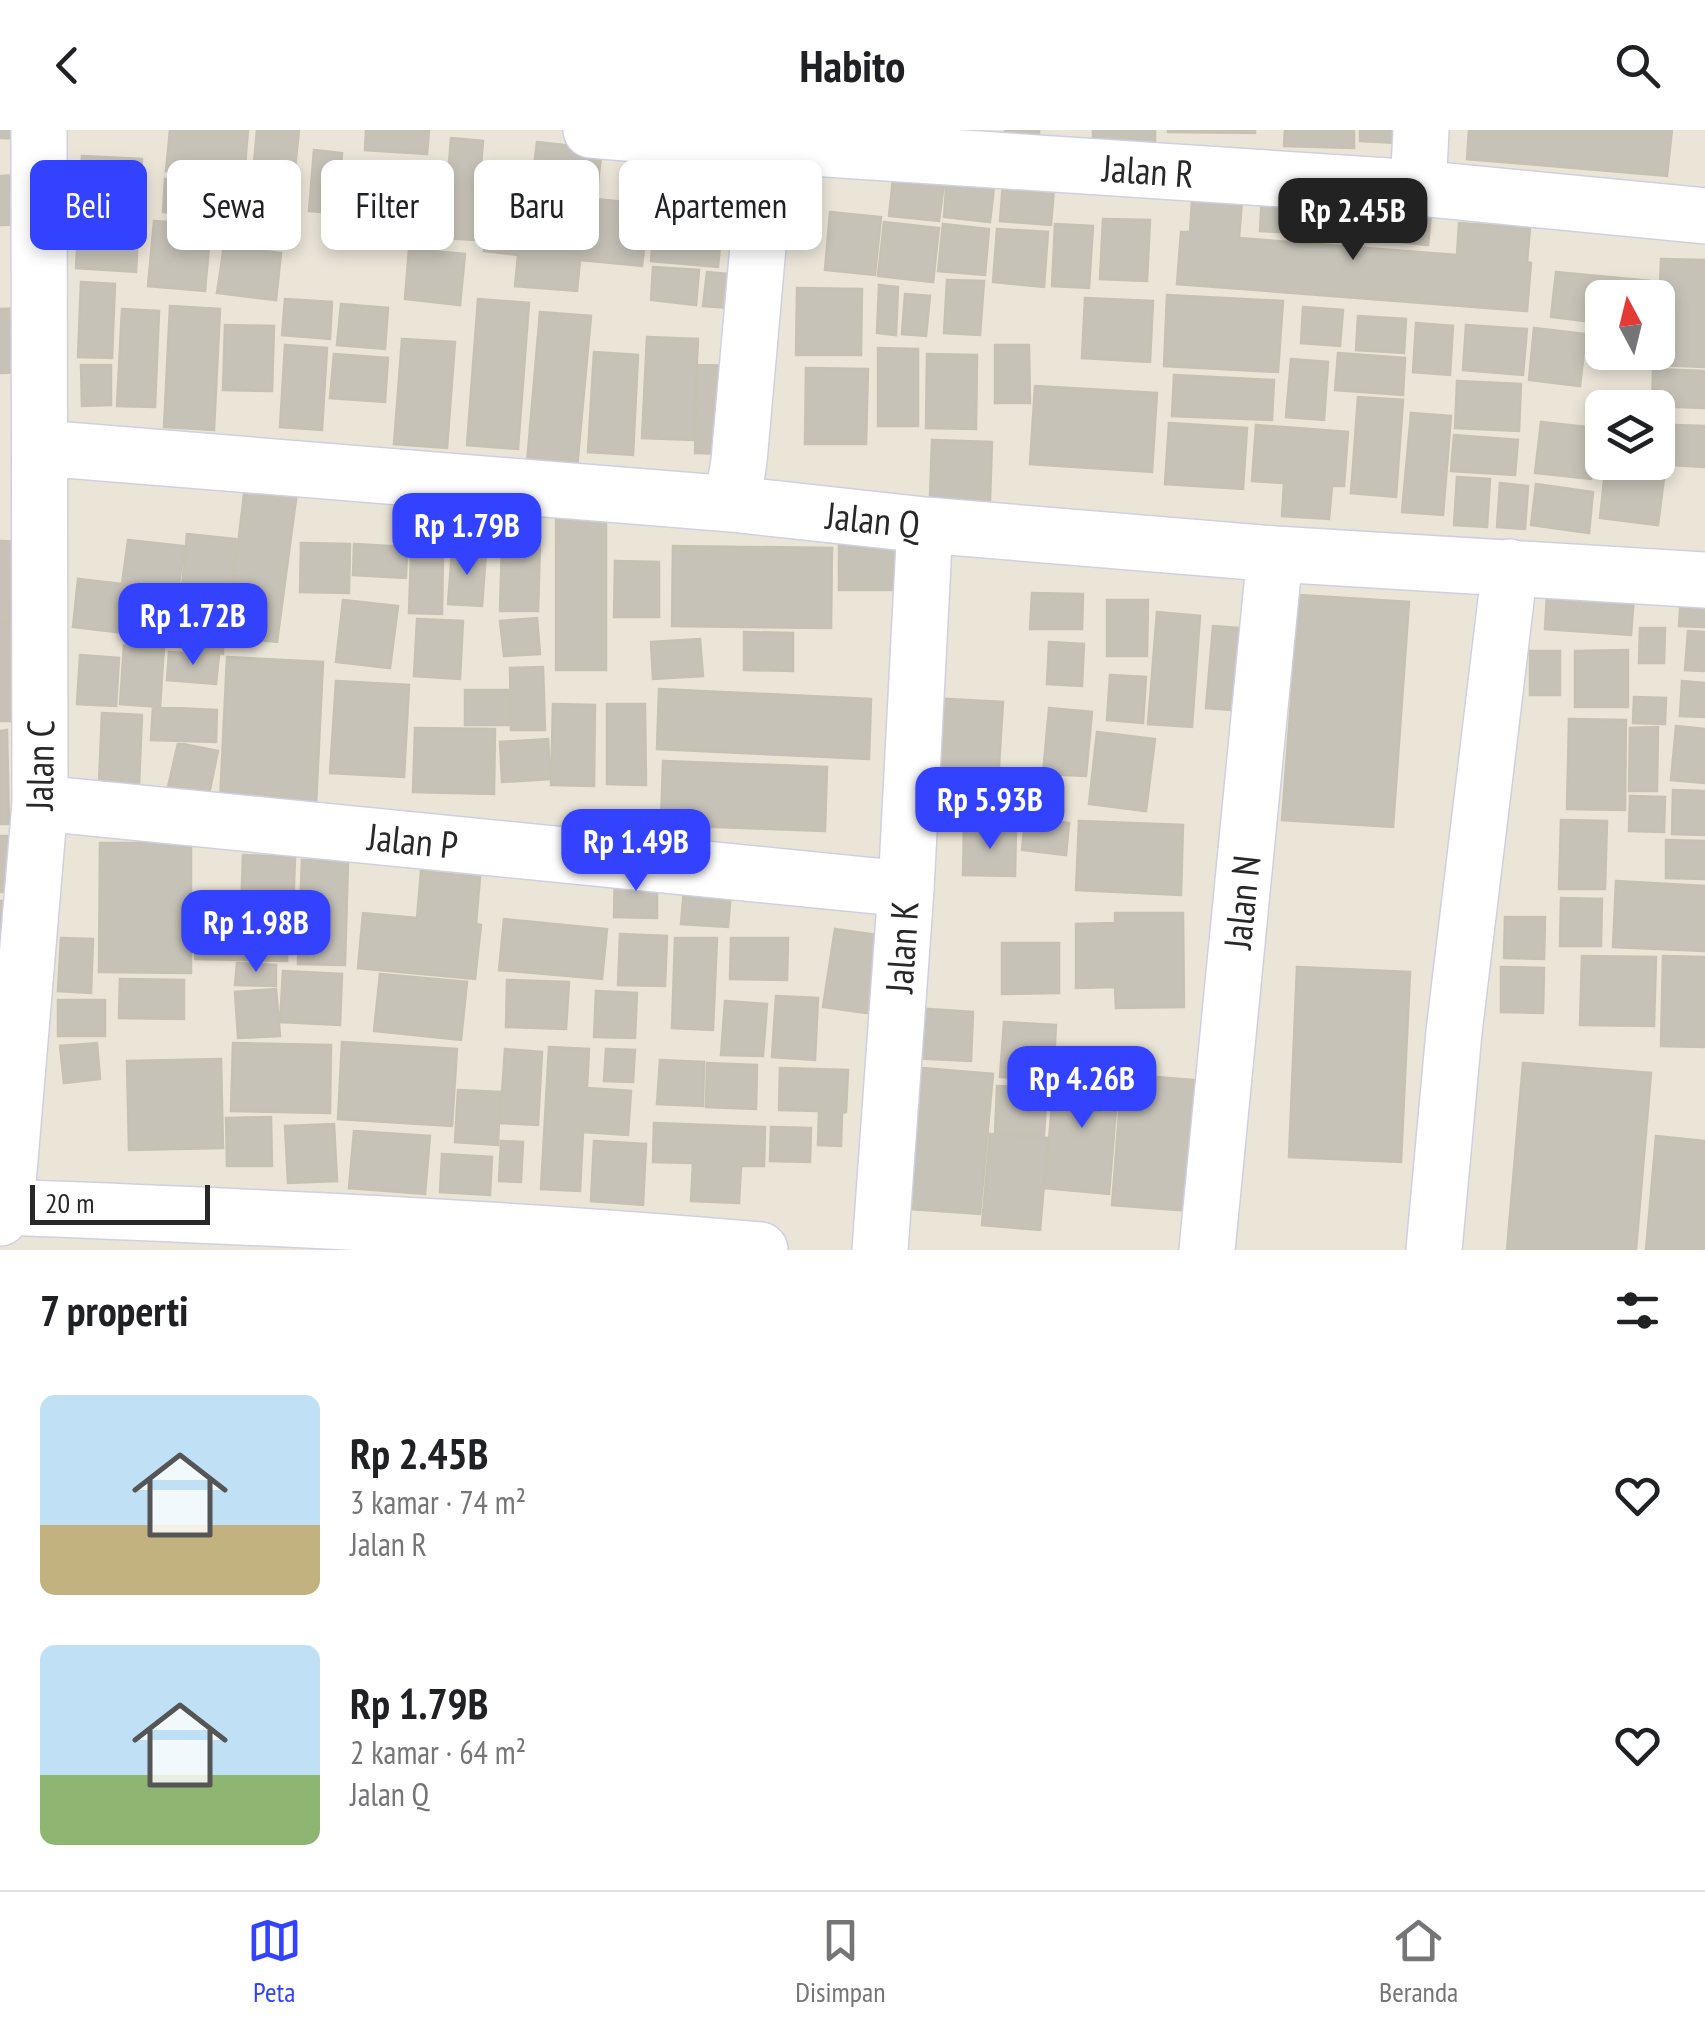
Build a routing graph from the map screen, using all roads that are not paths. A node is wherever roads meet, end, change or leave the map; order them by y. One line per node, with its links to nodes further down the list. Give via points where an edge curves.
1 (39, 130): 7 (street, Jalan C)
2 (590, 130): 4 (street, Jalan R)
3 (1421, 130): 5 (street)
4 (800, 141): 5 (street, Jalan R); 8 (street)
5 (1418, 188): 6 (street, Jalan R)
6 (1705, 216)
7 (41, 448): 8 (street, Jalan Q); 13 (street, Jalan C)
8 (732, 504): 9 (street, Jalan Q)
9 (925, 525): 10 (street, Jalan Q); 14 (street, Jalan K)
10 (1274, 554): 11 (street, Jalan Q); 20 (street, Jalan N)
11 (1510, 567): 12 (street, Jalan Q); 21 (street)
12 (1705, 580)
13 (40, 803): 14 (street, Jalan P); 15 (street, Jalan C)
14 (906, 889): 19 (street, Jalan K)
15 (3, 1213): 16 (street)
16 (324, 1235): 17 (street)
17 (663, 1246): 18 (street)
18 (760, 1250)
19 (880, 1250)
20 (1207, 1250)
21 (1434, 1250)

